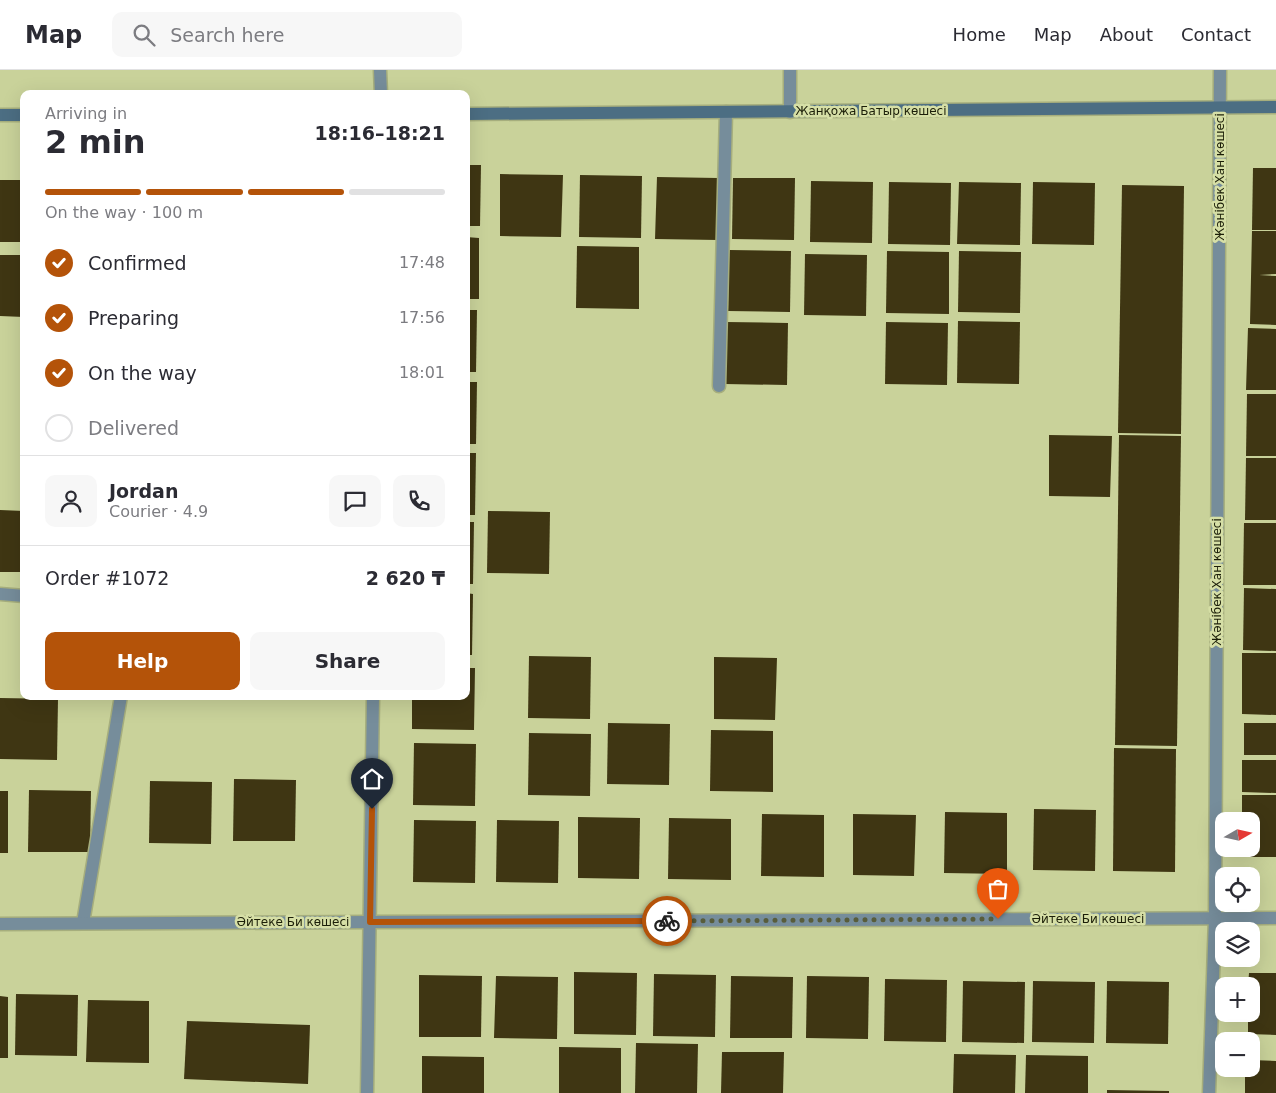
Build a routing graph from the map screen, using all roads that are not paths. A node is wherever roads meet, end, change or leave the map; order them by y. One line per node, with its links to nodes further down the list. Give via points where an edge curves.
1 (380, 70): 4 (street)
2 (790, 70): 8 (street)
3 (1220, 70): 6 (street, Жәнібек Хан көшесі)
4 (381, 90)
5 (1276, 107): 6 (main road, Жанқожа Батыр көшесі)
6 (1220, 108): 8 (main road, Жанқожа Батыр көшесі); 17 (street, Жәнібек Хан көшесі)
7 (726, 112): 8 (main road, Жанқожа Батыр көшесі); 9 (main road, Жанқожа Батыр көшесі); 12 (street)
8 (790, 112)
9 (470, 114)
10 (0, 115): 11 (main road)
11 (20, 115)
12 (719, 386)
13 (0, 594): 14 (street)
14 (20, 596)
15 (120, 700): 20 (street)
16 (373, 700): 19 (street)
17 (1215, 918): 18 (street, Әйтеке Би көшесі); 19 (street, Әйтеке Би көшесі); 23 (street, Жәнібек Хан көшесі)
18 (1276, 918)
19 (370, 922): 20 (street, Әйтеке Би көшесі); 22 (street)
20 (83, 923): 21 (street, Әйтеке Би көшесі)
21 (0, 924)
22 (366, 1093)
23 (1208, 1093)

